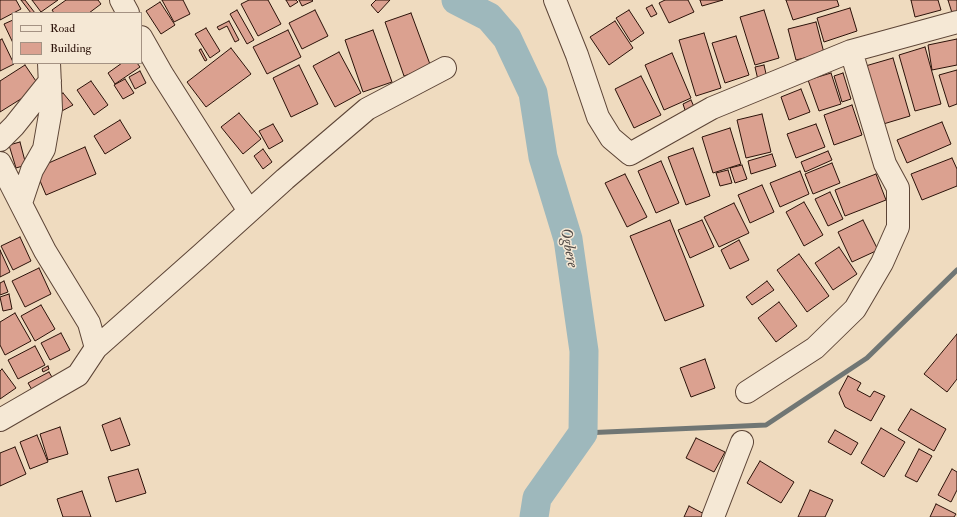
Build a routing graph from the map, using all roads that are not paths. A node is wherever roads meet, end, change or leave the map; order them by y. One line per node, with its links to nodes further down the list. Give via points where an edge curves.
1 (121, 0): 3 (street)
2 (555, 0): 6 (street, via 598,117 611,138 630,154 712,108)
3 (127, 12)
4 (957, 22): 6 (street)
5 (142, 39): 12 (street)
6 (851, 50): 14 (street, via 885,164 898,188 898,227 882,263 855,309 815,348)
7 (445, 68): 12 (street, via 367,109)
8 (49, 72): 9 (street, via 14,126); 11 (street, via 51,109 44,149 32,170)
9 (0, 140)
10 (0, 163): 11 (street)
11 (21, 203): 13 (street, via 45,251 89,323)
12 (250, 211): 13 (street)
13 (96, 348): 15 (street, via 78,375)
14 (747, 392)
15 (0, 420)
16 (742, 442): 17 (street)
17 (713, 517)

